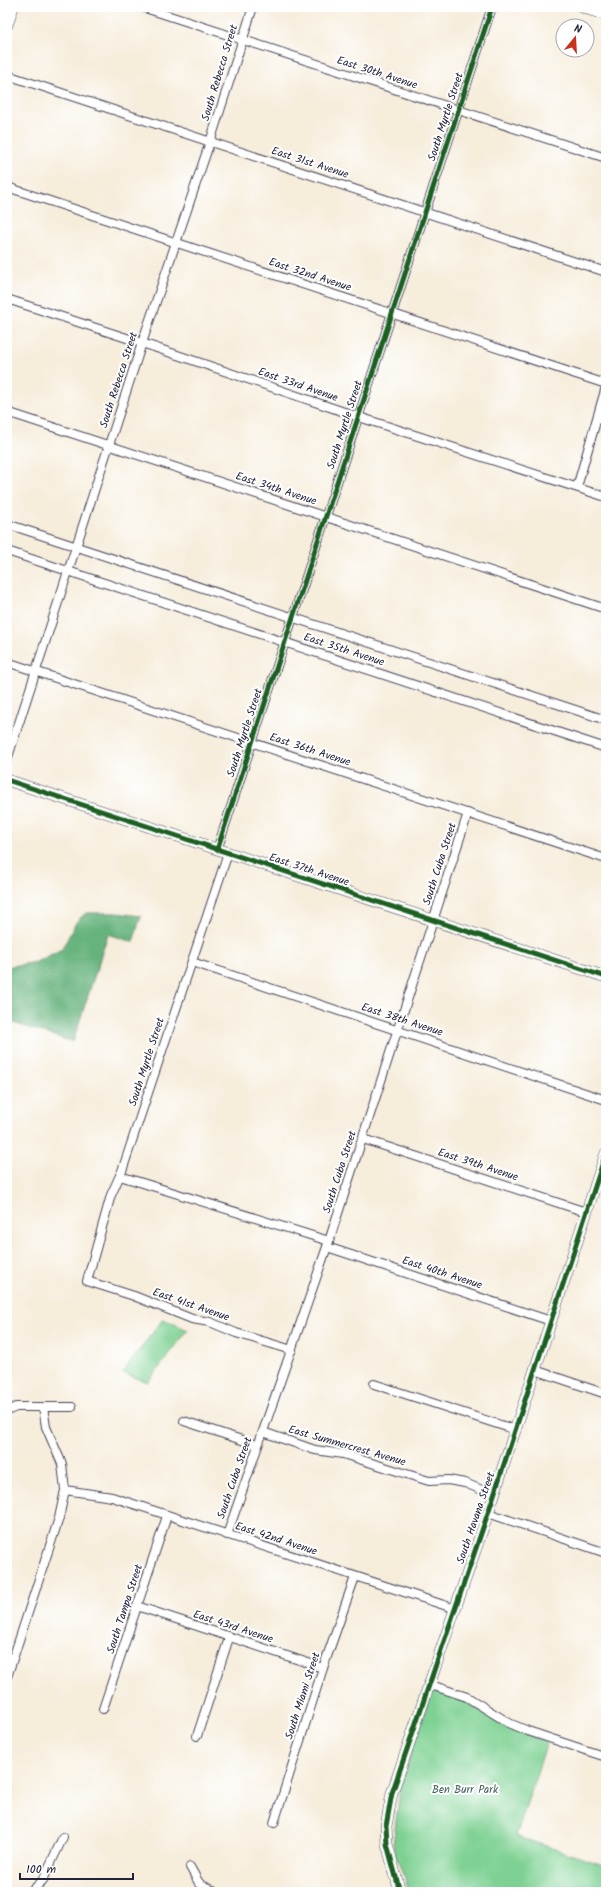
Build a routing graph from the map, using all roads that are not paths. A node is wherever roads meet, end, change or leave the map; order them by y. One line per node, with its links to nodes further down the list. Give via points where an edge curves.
1 (13, 7): 7 (street)
2 (142, 7): 8 (street, East 30th Avenue)
3 (252, 7): 8 (street, South Rebecca Street)
4 (492, 7): 10 (street, South Myrtle Street)
5 (582, 7): 6 (street)
6 (606, 15)
7 (7, 25)
8 (242, 39): 10 (street, East 30th Avenue); 11 (street, South Rebecca Street)
9 (7, 75): 11 (street, East 31st Avenue)
10 (458, 111): 12 (street, East 30th Avenue); 14 (street, South Myrtle Street)
11 (210, 142): 14 (street, East 31st Avenue); 15 (street, South Rebecca Street)
12 (606, 158)
13 (7, 187): 15 (street, East 32nd Avenue)
14 (425, 213): 16 (street, East 31st Avenue); 18 (street, South Myrtle Street)
15 (176, 243): 18 (street, East 32nd Avenue); 19 (street, South Rebecca Street)
16 (606, 272)
17 (7, 299): 19 (street, East 33rd Avenue)
18 (392, 314): 20 (street, East 32nd Avenue); 22 (street, South Myrtle Street)
19 (142, 343): 22 (street, East 33rd Avenue); 23 (street, South Rebecca Street)
20 (606, 386): 24 (street)
21 (7, 412): 23 (street, East 34th Avenue)
22 (358, 417): 24 (street, East 33rd Avenue); 26 (street, South Myrtle Street)
23 (109, 446): 26 (street, East 34th Avenue); 28 (street, South Rebecca Street)
24 (577, 487): 25 (street, East 33rd Avenue)
25 (606, 497)
26 (326, 517): 31 (street, East 34th Avenue); 32 (street, South Myrtle Street)
27 (7, 524): 28 (street, East 35th Avenue)
28 (77, 547): 30 (street, South Rebecca Street); 32 (street, East 35th Avenue)
29 (7, 551): 30 (street, East 35th Avenue)
30 (69, 571): 33 (street, East 35th Avenue); 35 (street, South Rebecca Street)
31 (606, 609)
32 (293, 618): 33 (street, South Myrtle Street); 36 (street, East 35th Avenue)
33 (285, 643): 37 (street, South Myrtle Street); 38 (street, East 35th Avenue)
34 (7, 662): 35 (street, East 36th Avenue)
35 (36, 672): 37 (street, East 36th Avenue); 39 (street, South Rebecca Street)
36 (606, 720)
37 (252, 743): 41 (street, East 36th Avenue); 42 (street, South Myrtle Street)
38 (606, 748)
39 (7, 760)
40 (7, 780): 42 (street, East 37th Avenue)
41 (468, 813): 44 (street, East 36th Avenue); 45 (street, South Cuba Street)
42 (217, 850): 43 (street, East 37th Avenue)
43 (228, 853): 45 (street, East 37th Avenue); 46 (street, South Myrtle Street)
44 (606, 859)
45 (433, 922): 47 (street, East 37th Avenue); 48 (street, South Cuba Street)
46 (192, 962): 48 (street, East 38th Avenue); 52 (street, South Myrtle Street)
47 (606, 977)
48 (396, 1030): 49 (street, East 38th Avenue); 50 (street, South Cuba Street)
49 (606, 1100)
50 (363, 1139): 53 (street, East 39th Avenue); 54 (street, South Cuba Street)
51 (606, 1156): 53 (street, South Havana Street)
52 (120, 1176): 54 (street, East 40th Avenue); 55 (street, South Myrtle Street, via 111,1195)
53 (586, 1212): 56 (street, South Havana Street)
54 (328, 1244): 56 (street, East 40th Avenue); 57 (street, South Cuba Street)
55 (87, 1277): 57 (street, East 41st Avenue, via 87,1281 93,1284 134,1296 192,1319 210,1322 236,1333)
56 (551, 1321): 58 (street, South Havana Street)
57 (292, 1350): 66 (street, South Cuba Street)
58 (535, 1370): 60 (street); 65 (street, South Havana Street)
59 (374, 1384): 65 (street)
60 (606, 1394)
61 (43, 1407): 62 (street); 63 (street, via 16,1407); 68 (street, via 46,1427 62,1464)
62 (72, 1407)
63 (7, 1411)
64 (184, 1421): 67 (street)
65 (516, 1430): 69 (street, South Havana Street)
66 (263, 1432): 67 (street, South Cuba Street); 69 (street, East Summercrest Avenue, via 315,1450 343,1454 429,1481 448,1480 465,1484)
67 (257, 1445): 72 (street, South Cuba Street)
68 (65, 1490): 71 (street, East 42nd Avenue, via 112,1497); 79 (street, via 59,1518)
69 (494, 1495): 70 (street, South Havana Street)
70 (488, 1513): 73 (street); 76 (street, South Havana Street)
71 (167, 1516): 72 (street, East 42nd Avenue); 75 (street, South Tampa Street)
72 (227, 1535): 74 (street, East 42nd Avenue)
73 (606, 1553)
74 (355, 1577): 76 (street, East 42nd Avenue); 78 (street, South Miami Street)
75 (137, 1606): 77 (street, East 43rd Avenue); 81 (street, South Tampa Street)
76 (456, 1609): 80 (street, South Havana Street)
77 (229, 1638): 78 (street, East 43rd Avenue); 82 (street)
78 (323, 1668): 84 (street, South Miami Street)
79 (7, 1677)
80 (428, 1684): 83 (street, via 467,1697 509,1723 528,1731); 89 (street, South Havana Street, via 392,1793 388,1813 387,1844)
81 (103, 1709)
82 (197, 1736)
83 (606, 1757)
84 (274, 1823)
85 (63, 1837): 87 (street, via 43,1880)
86 (190, 1868): 88 (street, via 199,1884)
87 (32, 1892)
88 (215, 1892)
89 (400, 1892)

